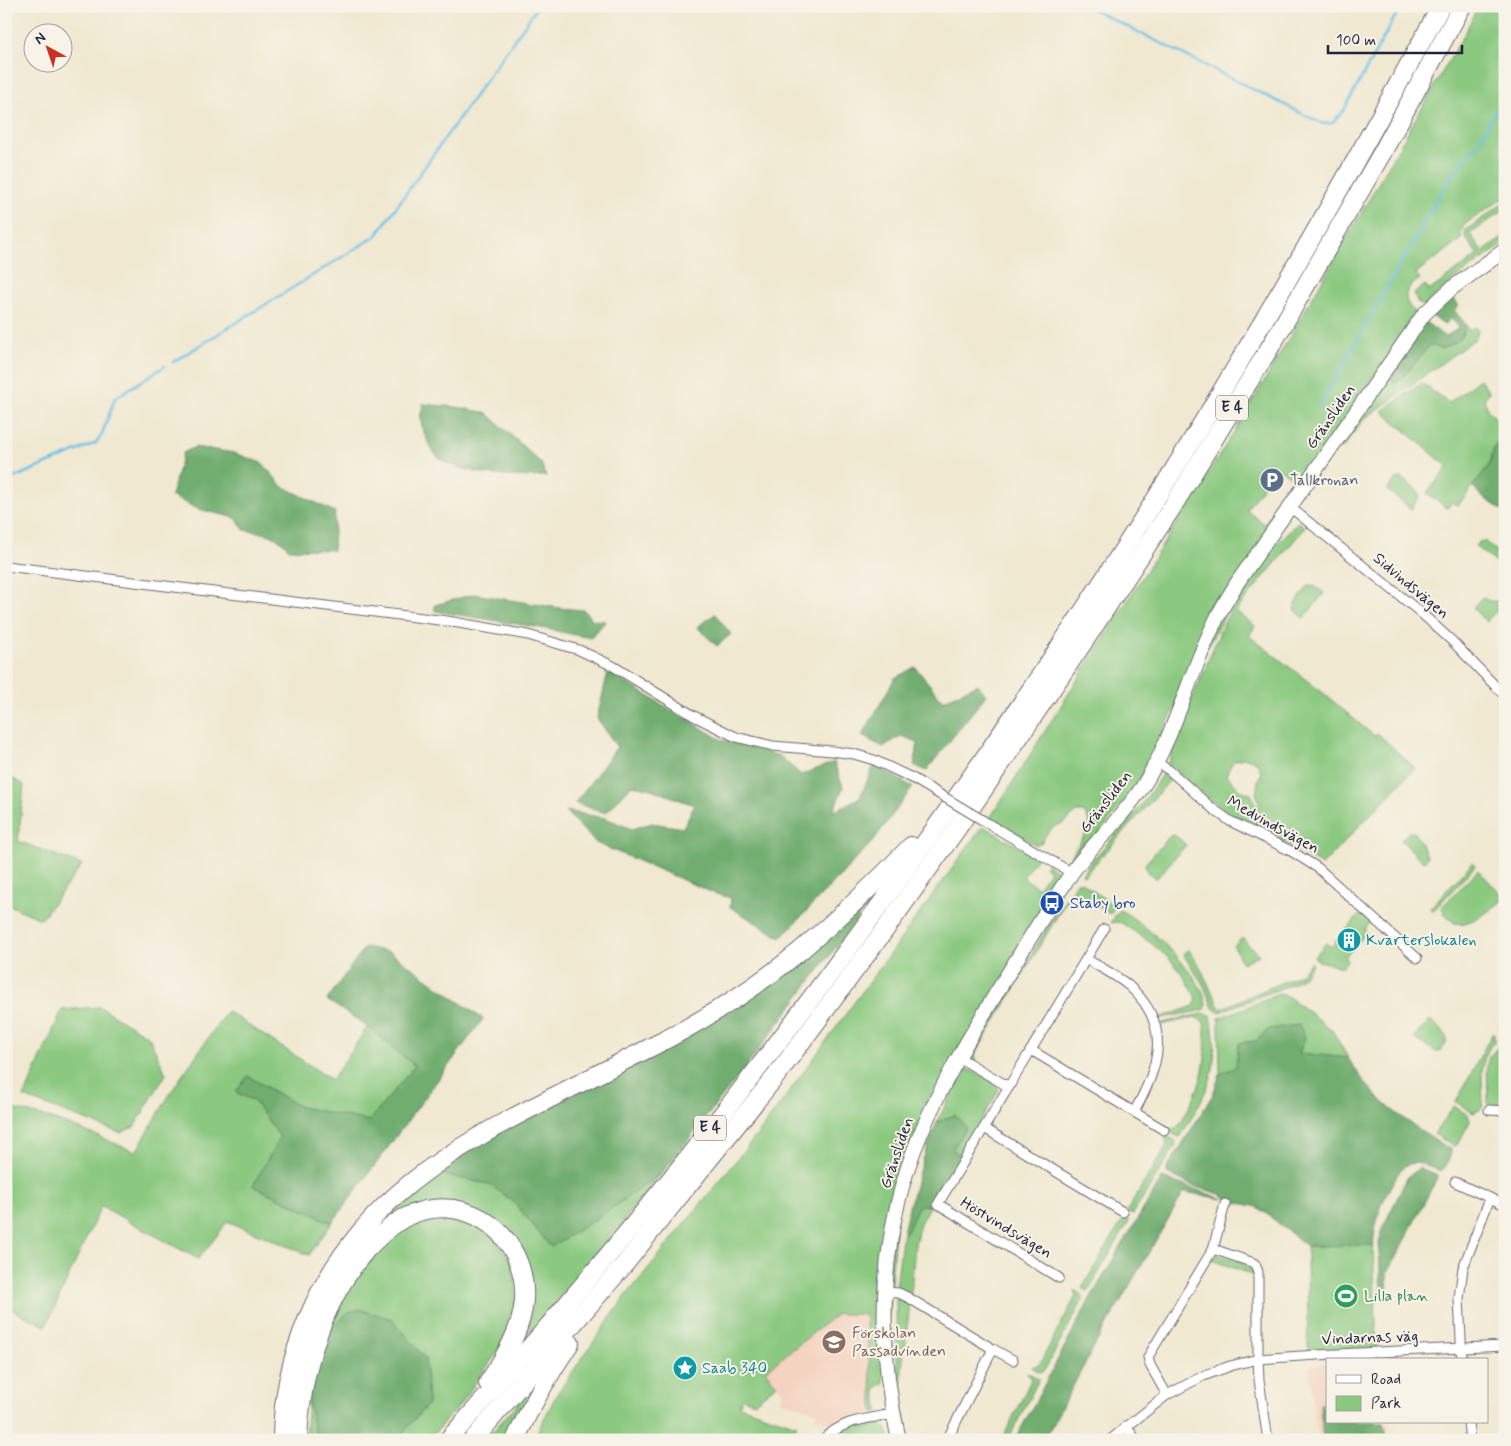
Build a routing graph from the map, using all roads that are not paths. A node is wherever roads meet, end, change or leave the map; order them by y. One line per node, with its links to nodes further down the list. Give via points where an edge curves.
1 (1441, 6): 8 (highway, E 4, via 1366,144 1161,489)
2 (1462, 6): 27 (highway, E 4, via 1275,339 1171,509 1083,643 878,938 776,1076)
3 (1505, 250): 4 (street, Gränsliden, via 1452,288 1424,314)
4 (1290, 507): 6 (street, Sidvindsvägen, via 1420,612); 7 (street, Gränsliden, via 1216,619)
5 (6, 566): 9 (street, bridge, via 447,621 528,635 579,650 613,666 694,716 736,737 773,746 854,754 874,760 914,779)
6 (1505, 696)
7 (1156, 762): 9 (street, Gränsliden, via 1130,803); 11 (street, Medvindsvägen, via 1230,821 1318,868)
8 (951, 806): 39 (highway, E 4, via 778,1041 664,1188); 41 (highway, via 834,922 760,982 667,1039 487,1132 434,1165 395,1195 350,1245 312,1307 288,1380)
9 (1072, 873): 14 (street, Gränsliden)
10 (1104, 929): 12 (street, Höstvindsvägen)
11 (1417, 958)
12 (1086, 959): 13 (street, Höstvindsvägen); 18 (street, via 1128,986 1154,1023 1156,1063)
13 (1031, 1050): 15 (street, Höstvindsvägen); 18 (street)
14 (958, 1058): 15 (street); 29 (street, Gränsliden, via 910,1161 893,1225)
15 (1009, 1087): 19 (street, Höstvindsvägen)
16 (1489, 1110): 17 (street)
17 (1505, 1111)
18 (1134, 1112): 20 (street)
19 (984, 1128): 25 (street); 28 (street, Höstvindsvägen, via 938,1204)
20 (1164, 1130)
21 (1455, 1182): 22 (street)
22 (1490, 1198): 24 (street); 32 (street, via 1463,1268)
23 (1225, 1204): 26 (street)
24 (1505, 1205)
25 (1124, 1212)
26 (1214, 1249): 34 (street, via 1251,1262 1257,1268); 36 (street, via 1148,1357)
27 (623, 1266): 44 (highway, E 4); 45 (highway, via 547,1378)
28 (1058, 1278)
29 (885, 1292): 31 (street, via 909,1298); 37 (street, Gränsliden, via 884,1347)
30 (1505, 1346): 32 (street, Vindarnas väg)
31 (994, 1349): 35 (street); 48 (street)
32 (1461, 1349): 33 (street); 34 (street, Vindarnas väg)
33 (1462, 1358)
34 (1258, 1359): 36 (street, Vindarnas väg, via 1203,1376); 51 (street)
35 (1013, 1360)
36 (1167, 1395): 40 (street, Vindarnas väg)
37 (893, 1414): 46 (street, via 845,1423); 47 (street, Gränsliden)
38 (1468, 1424): 52 (street)
39 (460, 1426): 42 (highway, via 515,1334 523,1309 523,1277 513,1249 491,1225 461,1211 431,1209 393,1224 365,1252 345,1279 310,1356); 43 (highway, E 4)
40 (1126, 1426): 49 (street, Vindarnas väg); 50 (street)
41 (282, 1440)
42 (298, 1440)
43 (448, 1440)
44 (472, 1440)
45 (515, 1440)
46 (824, 1440)
47 (899, 1440)
48 (947, 1440)
49 (1110, 1440)
50 (1136, 1440)
51 (1268, 1440)
52 (1470, 1440)

